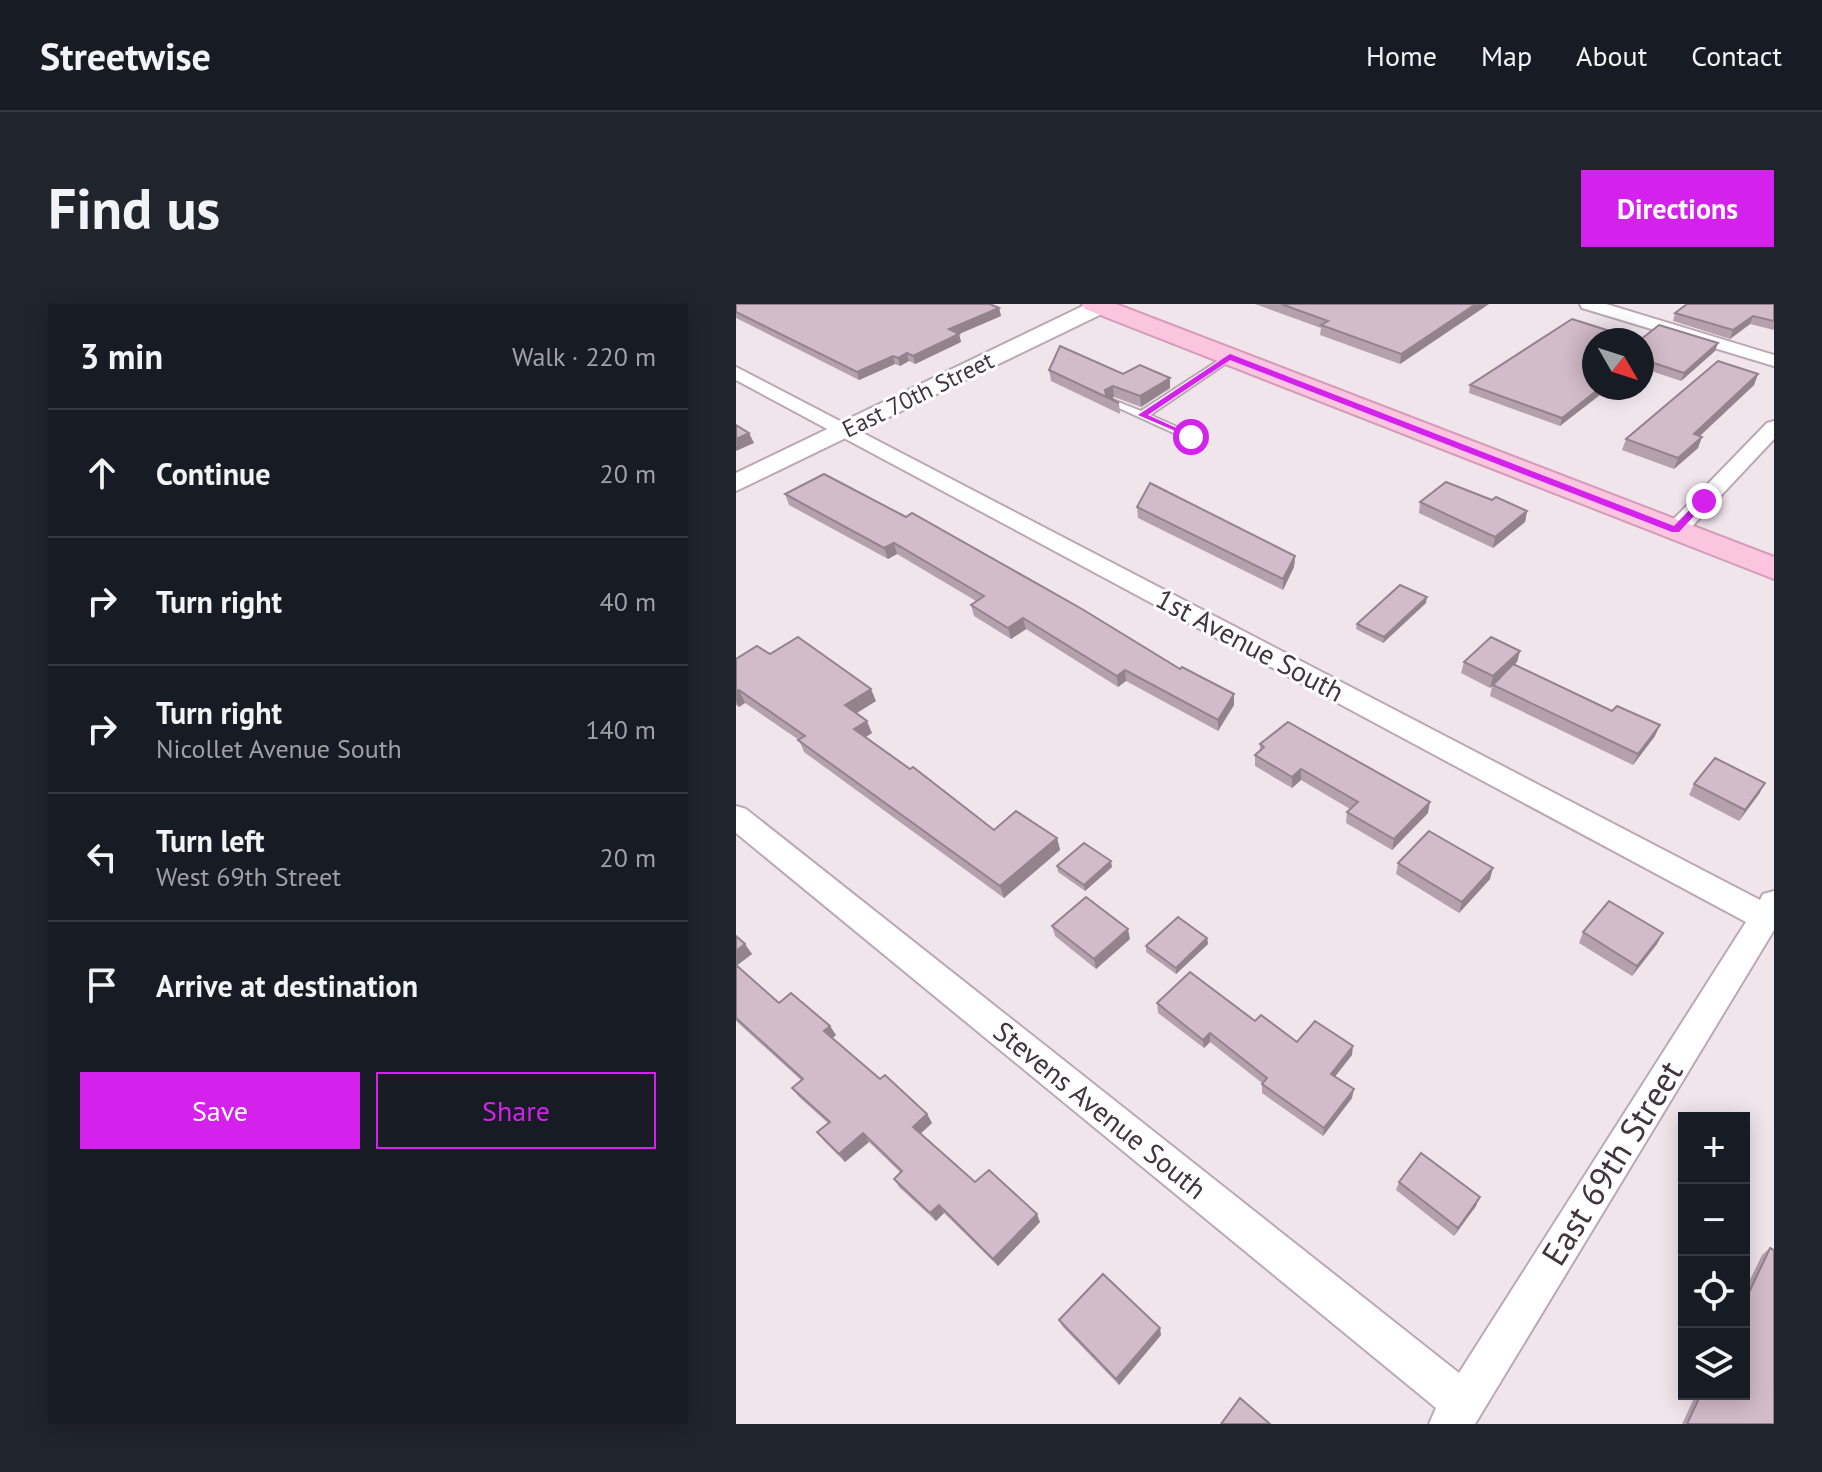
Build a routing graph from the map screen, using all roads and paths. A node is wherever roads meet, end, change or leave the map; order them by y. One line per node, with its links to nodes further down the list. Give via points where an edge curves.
1 (1588, 304): 4 (street)
2 (1099, 305): 3 (main road); 9 (street, East 70th Street)
3 (1230, 357): 7 (lane); 12 (main road)
4 (1774, 361)
5 (736, 373): 9 (street, 1st Avenue South)
6 (1113, 403): 7 (lane)
7 (1142, 415): 10 (lane)
8 (1774, 427): 12 (street)
9 (844, 431): 11 (street, East 70th Street); 15 (street, 1st Avenue South)
10 (1191, 437)
11 (736, 483)
12 (1676, 530): 13 (main road)
13 (1774, 569)
14 (736, 817): 16 (street, Stevens Avenue South)
15 (1770, 910): 16 (street, East 69th Street)
16 (1457, 1414)

